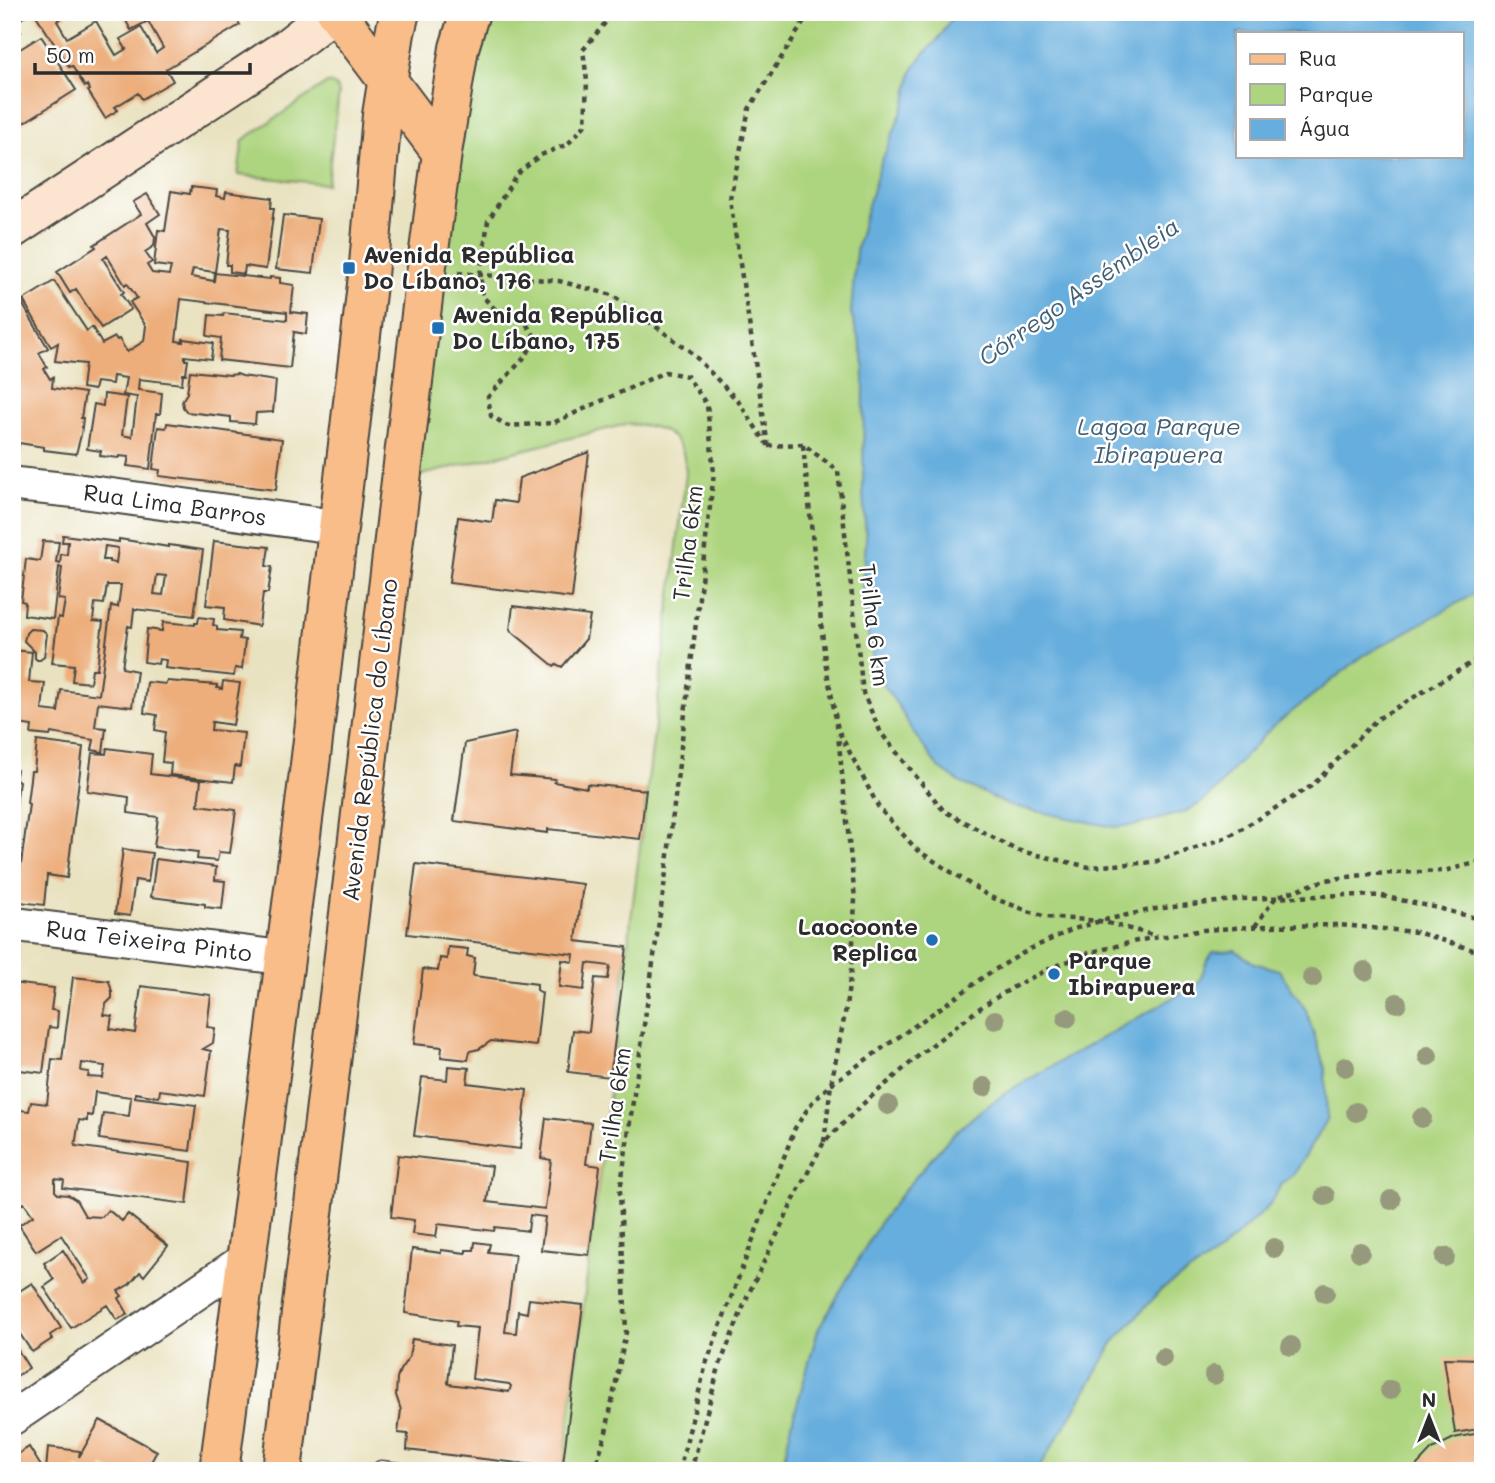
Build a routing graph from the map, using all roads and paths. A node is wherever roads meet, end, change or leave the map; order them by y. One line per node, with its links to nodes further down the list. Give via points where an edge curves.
1 (335, 12): 6 (main road); 8 (street)
2 (400, 12): 6 (main road)
3 (470, 12): 7 (main road, Avenida República do Líbano, via 459,48)
4 (614, 12): 10 (path, Trilha 6km, via 583,50 585,125 568,144 541,155 517,174 488,221)
5 (810, 12): 12 (path, via 749,109 730,199)
6 (387, 82): 7 (main road); 14 (main road)
7 (442, 153): 9 (main road, Avenida República do Líbano)
8 (12, 229)
9 (426, 273): 10 (path); 30 (main road, Avenida República do Líbano)
10 (480, 275): 12 (path, via 559,281 612,295 691,352 738,401); 34 (path, Trilha 6km, via 483,297 496,310 526,324 537,339 488,397 491,416 508,426 553,423 665,372 688,376 707,405 714,472 665,880 620,1191 626,1332)
11 (803, 444): 12 (path); 15 (path, Trilha 6 km, via 838,471 863,693 880,733 944,811 1017,850 1089,867 1154,862 1227,837 1313,785 1376,720); 16 (path, via 825,660)
12 (768, 446)
13 (12, 484): 14 (street, Rua Lima Barros)
14 (338, 527): 25 (main road)
15 (1483, 660)
16 (838, 730): 20 (path, via 879,808 917,850 990,897 1045,917); 26 (path, via 855,899 852,964)
17 (1483, 861): 18 (path, via 1444,871 1325,880)
18 (1276, 897): 19 (path, via 1382,896); 20 (path, via 1155,909); 22 (path)
19 (1483, 920)
20 (1100, 921): 23 (path); 26 (path, via 1040,944 986,975)
21 (12, 924): 25 (street, Rua Teixeira Pinto)
22 (1254, 927): 23 (path); 24 (path, via 1340,925 1416,932)
23 (1158, 937): 27 (path, via 1092,952 1051,968 984,1005 923,1052)
24 (1483, 953)
25 (286, 958): 28 (main road)
26 (831, 1084): 27 (path); 35 (path, via 795,1128 706,1364)
27 (824, 1142): 36 (path, via 748,1294 719,1367)
28 (246, 1259): 29 (street); 32 (main road)
29 (12, 1418)
30 (288, 1466)
31 (381, 1469): 33 (lane)
32 (219, 1471)
33 (399, 1471)
34 (594, 1471)
35 (679, 1471)
36 (691, 1471)

